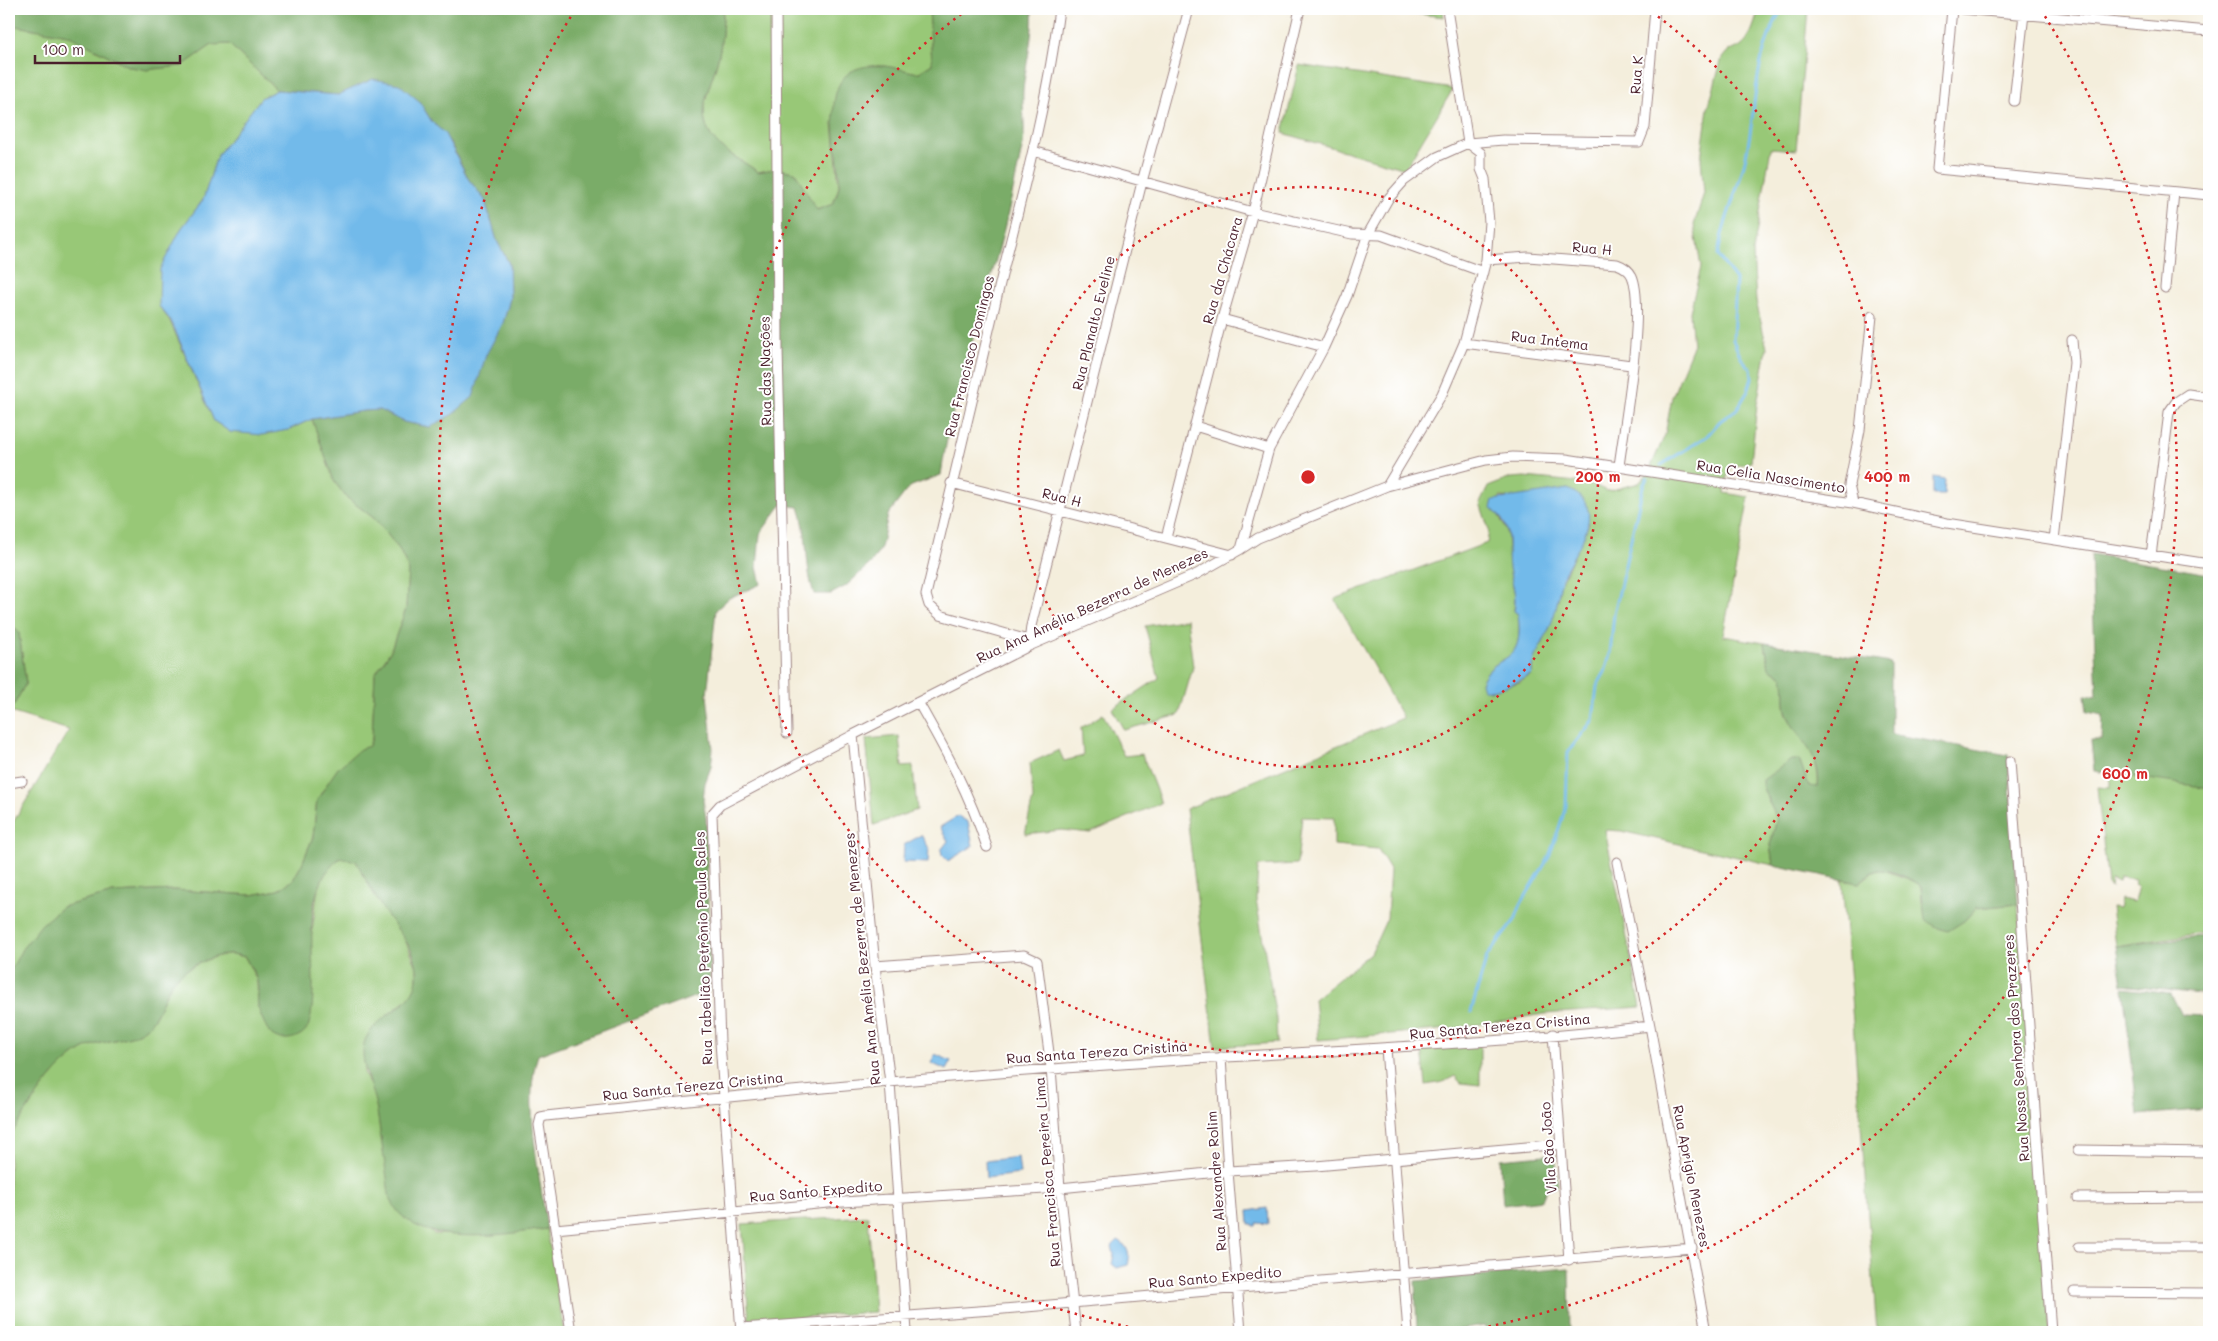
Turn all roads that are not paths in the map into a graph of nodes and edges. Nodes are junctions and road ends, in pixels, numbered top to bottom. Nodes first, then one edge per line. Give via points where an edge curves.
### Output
1 (776, 9) edge
2 (1059, 9) edge
3 (1188, 9) edge
4 (1300, 9) edge
5 (1447, 9) edge
6 (1655, 9) edge
7 (1952, 9) edge
8 (1962, 9) edge
9 (2024, 14) junction
10 (2209, 31) edge
11 (2014, 101) dead end
12 (1468, 143) junction
13 (1033, 151) junction
14 (1142, 182) junction
15 (2174, 192) junction
16 (2209, 195) edge
17 (1253, 212) junction
18 (1368, 234) junction
19 (1486, 260) junction
20 (1483, 272) junction
21 (2165, 288) dead end
22 (1872, 316) dead end
23 (1222, 319) junction
24 (2072, 340) dead end
25 (1464, 343) junction
26 (1324, 347) junction
27 (1631, 364) junction
28 (2209, 397) edge
29 (1195, 426) junction
30 (1268, 449) junction
31 (1619, 466) junction
32 (951, 483) junction
33 (1387, 486) junction
34 (1853, 502) junction
35 (1060, 510) junction
36 (1166, 538) junction
37 (2054, 540) junction
38 (1241, 549) junction
39 (1232, 554) junction
40 (2151, 556) junction
41 (2209, 564) edge
42 (1029, 643) junction
43 (918, 702) junction
44 (787, 733) dead end
45 (853, 735) junction
46 (2010, 761) dead end
47 (22, 781) dead end
48 (9, 783) edge
49 (987, 847) dead end
50 (1617, 862) dead end
51 (875, 966) junction
52 (1650, 1026) junction
53 (1553, 1034) junction
54 (1386, 1048) junction
55 (1222, 1057) junction
56 (1051, 1068) junction
57 (890, 1082) junction
58 (724, 1096) junction
59 (1561, 1144) junction
60 (2078, 1150) dead end
61 (2209, 1152) edge
62 (1394, 1158) junction
63 (1228, 1171) junction
64 (1060, 1188) junction
65 (2209, 1197) edge
66 (898, 1198) junction
67 (2078, 1198) dead end
68 (732, 1213) junction
69 (555, 1229) junction
70 (2078, 1247) dead end
71 (2209, 1247) edge
72 (1692, 1248) junction
73 (1569, 1260) junction
74 (1405, 1274) junction
75 (1238, 1289) junction
76 (2074, 1292) dead end
77 (2209, 1293) edge
78 (1073, 1304) junction
79 (906, 1315) junction
80 (741, 1330) edge
81 (571, 1332) edge
82 (908, 1332) edge
83 (1076, 1332) edge
84 (1241, 1332) edge
85 (1408, 1332) edge
86 (1706, 1332) edge
87 (2051, 1332) edge

1 - 44 street, Rua das Nações via 778,349
2 - 13 street, Rua Francisco Domingos via 1053,56
3 - 14 street, Rua Planalto Eveline
4 - 17 street, Rua da Chácara
5 - 12 street
6 - 12 street, Rua K via 1645,127 1639,142 1531,140
7 - 15 street via 1937,169
8 - 9 street
9 - 10 street
9 - 11 street
12 - 18 street via 1438,157 1404,181 1388,198
12 - 19 street via 1481,153 1489,222
13 - 14 street
13 - 32 street, Rua Francisco Domingos
14 - 17 street
14 - 35 street, Rua Planalto Eveline
15 - 16 street
15 - 21 street
17 - 18 street via 1352,234
17 - 23 street, Rua da Chácara
18 - 20 street via 1381,235
18 - 26 street via 1347,296
19 - 20 street
19 - 27 street, Rua H via 1528,257 1625,267 1632,275 1636,294
20 - 25 street
22 - 34 street via 1860,430 1848,485
23 - 26 street
23 - 29 street, Rua da Chácara
24 - 37 street via 2074,363
25 - 27 street, Rua Intema
25 - 33 street via 1442,394
26 - 30 street
27 - 31 street
28 - 40 street via 2188,394 2169,412
29 - 30 street
29 - 36 street, Rua da Chácara
30 - 38 street
31 - 33 street, Rua Celia Nascimento via 1513,457 1486,460
31 - 34 street, Rua Celia Nascimento
32 - 35 street, Rua H
32 - 42 street, Rua Francisco Domingos via 926,595 929,605 945,616
33 - 38 street, Rua Celia Nascimento via 1258,538
34 - 37 street, Rua Celia Nascimento via 1947,523
35 - 36 street, Rua H
35 - 42 street, Rua Planalto Eveline
36 - 39 street, Rua H
37 - 40 street, Rua Celia Nascimento
38 - 39 street, Rua Ana Amélia Bezerra de Menezes
39 - 42 street, Rua Ana Amélia Bezerra de Menezes via 1197,574
40 - 41 street, Rua Celia Nascimento
42 - 43 street, Rua Ana Amélia Bezerra de Menezes
43 - 45 street, Rua Ana Amélia Bezerra de Menezes
43 - 49 street via 959,776
45 - 51 street, Rua Ana Amélia Bezerra de Menezes
45 - 58 street, Rua Tabelião Petrônio Paula Sales via 720,806 712,814
46 - 87 street, Rua Nossa Senhora dos Prazeres
47 - 48 street
50 - 52 street, Rua Aprigio Menezes
51 - 56 street, Rua Francisca Pereira Lima via 1029,955 1039,966
51 - 57 street, Rua Ana Amélia Bezerra de Menezes
52 - 53 street, Rua Santa Tereza Cristina
52 - 72 street, Rua Aprigio Menezes
53 - 54 street, Rua Santa Tereza Cristina
53 - 59 street, Vila São João
54 - 55 street, Rua Santa Tereza Cristina
54 - 62 street
55 - 56 street, Rua Santa Tereza Cristina
55 - 63 street, Rua Alexandre Rolim
56 - 57 street, Rua Santa Tereza Cristina
56 - 64 street, Rua Francisca Pereira Lima
57 - 58 street, Rua Santa Tereza Cristina
57 - 66 street, Rua Ana Amélia Bezerra de Menezes
58 - 68 street, Rua Tabelião Petrônio Paula Sales
58 - 69 street, Rua Santa Tereza Cristina via 540,1117
59 - 62 street, Rua Santo Expedito
59 - 73 street, Vila São João
60 - 61 street
62 - 63 street, Rua Santo Expedito
62 - 74 street
63 - 64 street, Rua Santo Expedito
63 - 75 street, Rua Alexandre Rolim
64 - 66 street, Rua Santo Expedito
64 - 78 street, Rua Francisca Pereira Lima
65 - 67 street
66 - 68 street, Rua Santo Expedito
66 - 79 street, Rua Ana Amélia Bezerra de Menezes
68 - 69 street, Rua Santo Expedito
68 - 80 street, Rua Tabelião Petrônio Paula Sales
69 - 81 street
70 - 71 street
72 - 73 street, Rua Santo Expedito
72 - 86 street, Rua Aprigio Menezes
73 - 74 street, Rua Santo Expedito
74 - 75 street, Rua Santo Expedito
74 - 85 street
75 - 78 street, Rua Santo Expedito
75 - 84 street, Rua Alexandre Rolim
76 - 77 street
78 - 79 street, Rua Santo Expedito
78 - 83 street, Rua Francisca Pereira Lima
79 - 80 street, Rua Santo Expedito
79 - 82 street, Rua Ana Amélia Bezerra de Menezes

